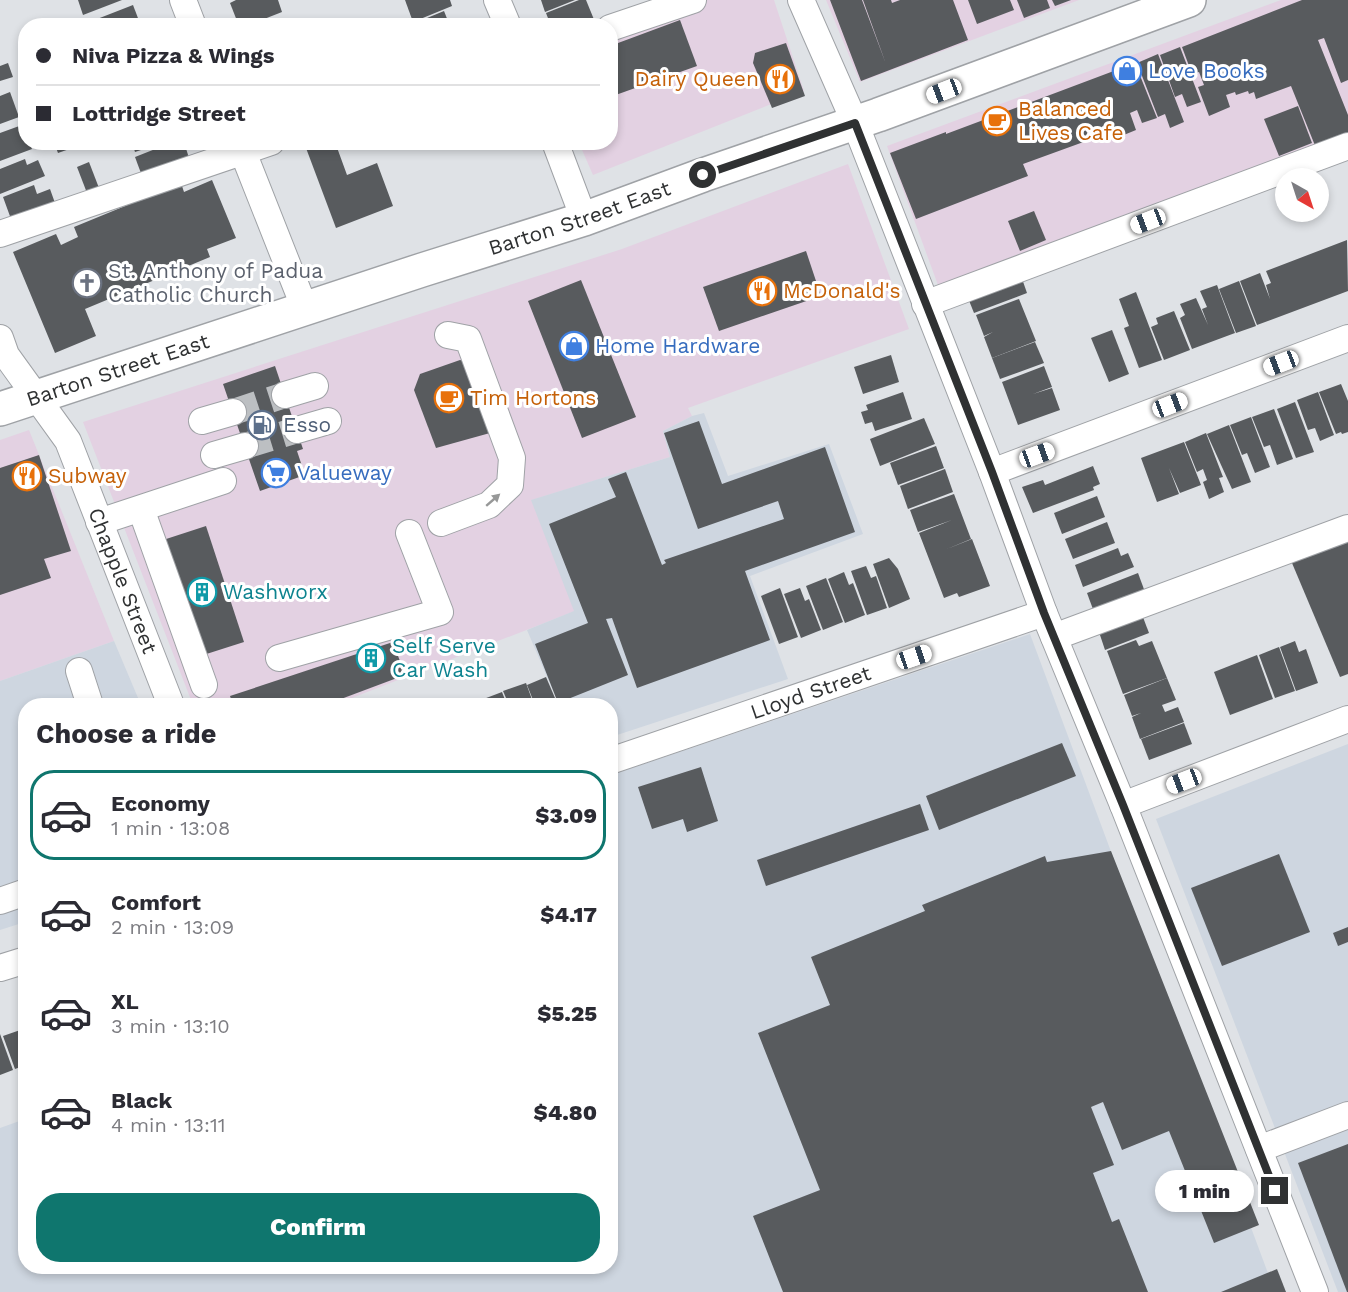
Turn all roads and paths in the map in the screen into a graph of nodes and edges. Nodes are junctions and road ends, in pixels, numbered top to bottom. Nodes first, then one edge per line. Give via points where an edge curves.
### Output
1 (183, 0) edge
2 (497, 0) edge
3 (693, 0) edge
4 (801, 0) edge
5 (1189, 0) edge
6 (190, 18) edge
7 (505, 18) edge
8 (618, 25) edge
9 (855, 123) junction
10 (1348, 146) edge
11 (233, 150) edge
12 (242, 150) edge
13 (558, 150) edge
14 (584, 219) junction
15 (0, 234) edge
16 (925, 304) junction
17 (305, 309) junction
18 (448, 335) dead end
19 (0, 338) edge
20 (1348, 338) edge
21 (315, 386) dead end
22 (285, 395) tunnel mouth
23 (37, 396) junction
24 (0, 409) edge
25 (233, 412) tunnel mouth
26 (202, 421) dead end
27 (328, 421) dead end
28 (297, 430) tunnel mouth
29 (245, 446) tunnel mouth
30 (214, 455) dead end
31 (992, 472) junction
32 (223, 481) dead end
33 (141, 509) junction
34 (99, 522) junction
35 (441, 523) dead end
36 (1348, 528) edge
37 (409, 534) dead end
38 (1044, 613) junction
39 (1054, 637) junction
40 (279, 658) dead end
41 (79, 671) dead end
42 (204, 685) dead end
43 (88, 698) edge
44 (168, 698) edge
45 (1348, 719) edge
46 (618, 758) edge
47 (1123, 805) junction
48 (18, 895) edge
49 (0, 901) edge
50 (18, 962) edge
51 (0, 968) edge
52 (1348, 1115) edge
53 (1259, 1149) junction
54 (1315, 1292) edge

1 - 6 street
2 - 7 street
3 - 8 street
4 - 9 street
5 - 9 main road, Barton Street East
9 - 14 main road, Barton Street East
9 - 16 street
10 - 16 street
11 - 15 street
12 - 17 street
13 - 14 street
14 - 17 main road, Barton Street East
16 - 31 street
17 - 23 main road, Barton Street East
35 -> 18 street via 489,505 510,485 512,458 468,339
19 - 23 street, Chapple Street via 6,355
20 - 31 street
21 - 22 street
23 - 24 main road, Barton Street East
23 - 34 street, Chapple Street via 68,441
25 - 26 street
27 - 28 street
29 - 30 street
31 - 38 street
32 - 33 street
33 - 34 street
33 - 42 street
34 - 44 street, Chapple Street
36 - 39 street
37 - 40 street via 440,612
38 - 39 street
38 - 46 street, Lloyd Street
39 - 47 street
41 - 43 street
45 - 47 street
47 - 53 street
48 - 49 street
50 - 51 street
52 - 53 street
53 - 54 street

